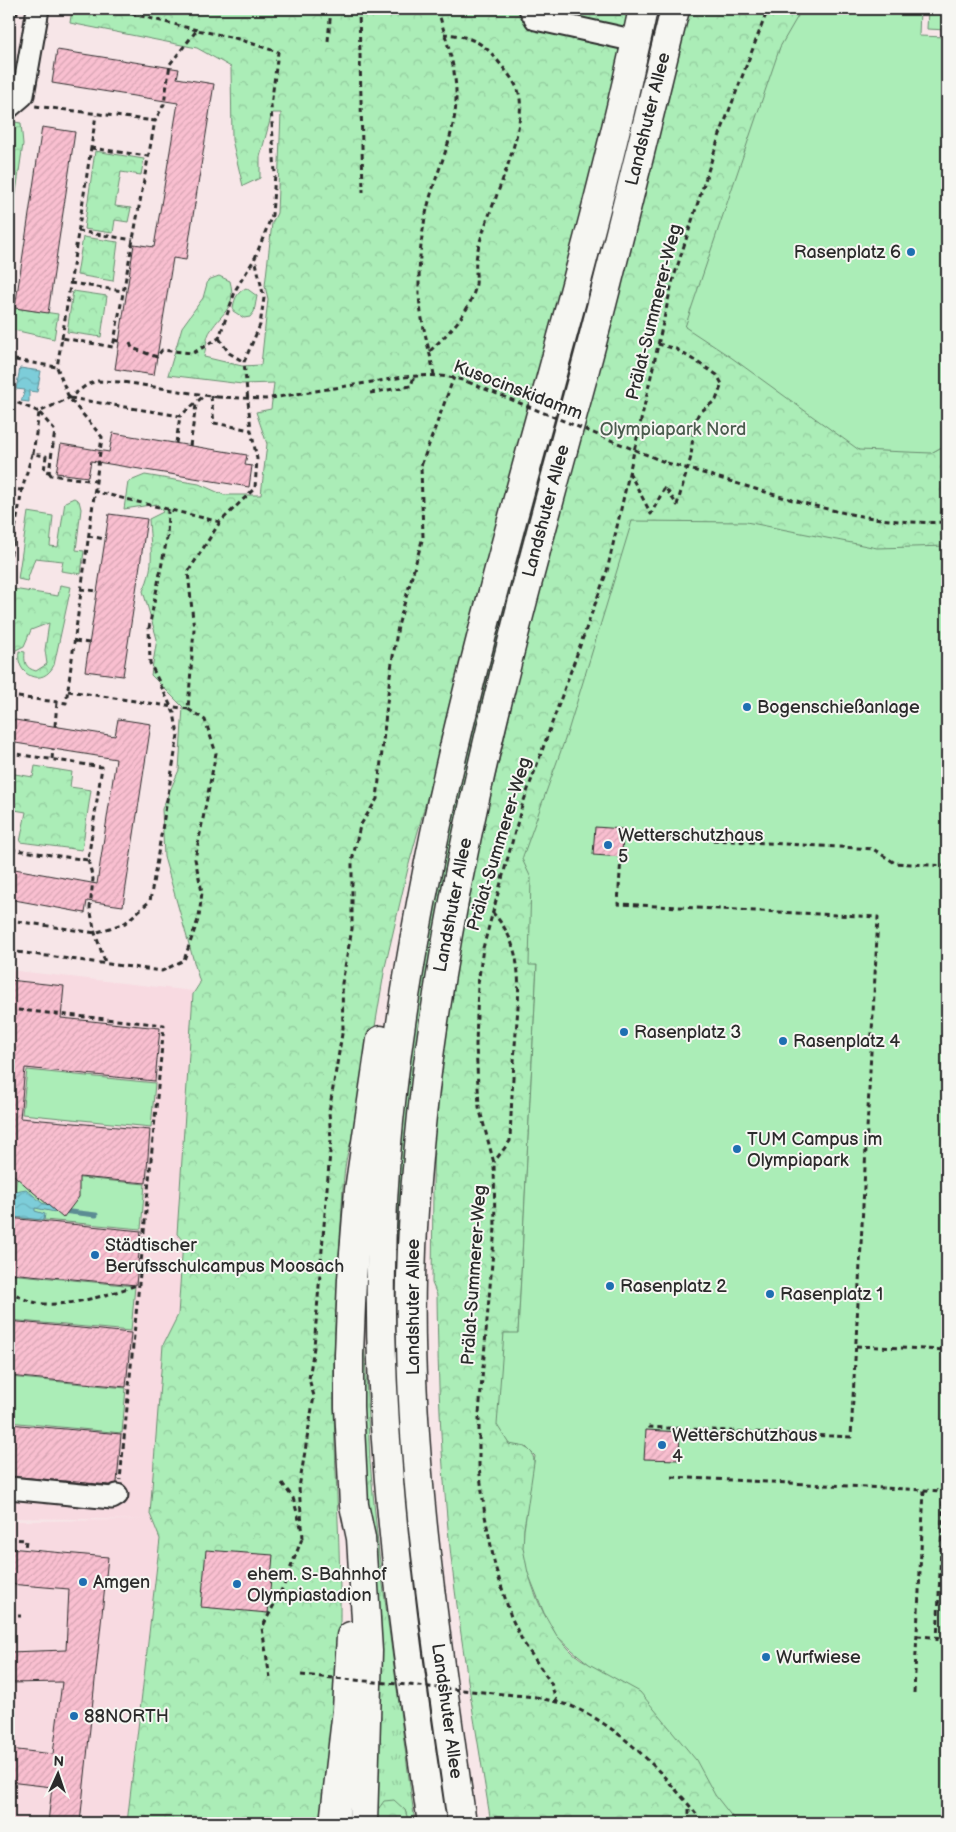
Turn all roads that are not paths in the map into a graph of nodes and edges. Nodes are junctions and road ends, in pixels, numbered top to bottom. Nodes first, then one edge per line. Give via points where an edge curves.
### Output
1 (38, 9) edge
2 (530, 9) edge
3 (643, 9) edge
4 (675, 9) edge
5 (636, 41) junction
6 (18, 70) edge
7 (9, 107) edge
8 (409, 980) junction
9 (9, 1488) edge
10 (117, 1495) road end
11 (354, 1505) junction
12 (450, 1734) junction
13 (334, 1823) edge
14 (363, 1823) edge
15 (432, 1823) edge
16 (462, 1823) edge
17 (477, 1823) edge

1 - 6 street
2 - 5 street via 536,19
3 - 5 highway, Landshuter Allee
4 - 12 highway, Landshuter Allee via 611,273 486,748 453,898 431,1034 420,1132 411,1339 421,1508
5 - 8 highway, Landshuter Allee via 570,308 456,740
6 - 7 street via 23,95
8 - 11 highway via 383,1028 359,1190 348,1407
8 - 15 highway, Landshuter Allee via 389,1121 383,1199 380,1274 383,1414 399,1595
9 - 10 street via 112,1498
11 - 13 highway via 347,1710
11 - 14 highway via 361,1538 368,1651
12 - 16 highway, Landshuter Allee
12 - 17 highway

